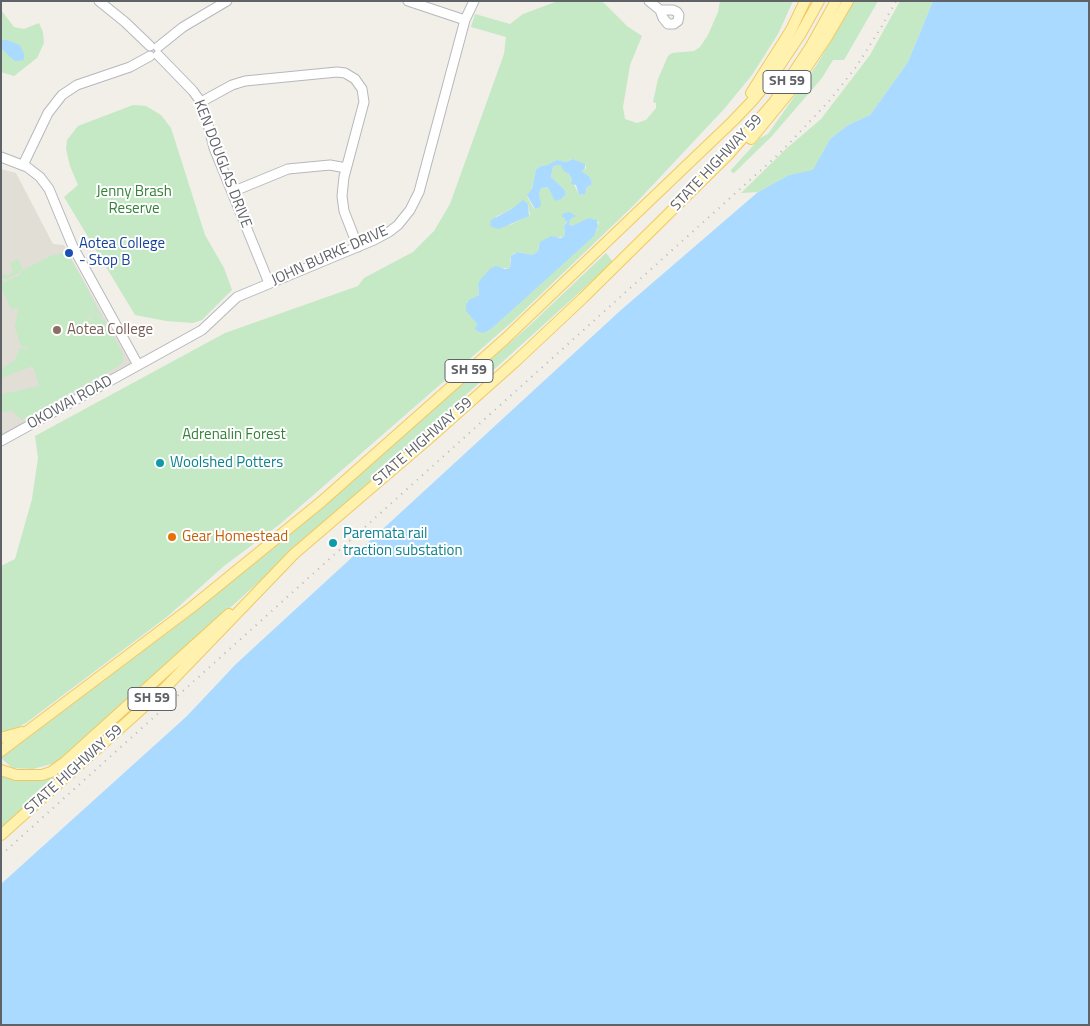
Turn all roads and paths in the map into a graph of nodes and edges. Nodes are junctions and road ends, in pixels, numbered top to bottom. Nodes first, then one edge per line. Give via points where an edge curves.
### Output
1 (99, 1) edge
2 (227, 1) edge
3 (408, 1) edge
4 (474, 1) edge
5 (649, 1) edge
6 (805, 1) edge
7 (819, 1) edge
8 (836, 1) edge
9 (848, 1) edge
10 (660, 10) dead end
11 (465, 20) junction
12 (154, 51) junction
13 (201, 102) junction
14 (733, 121) junction
15 (728, 155) junction
16 (1, 158) edge
17 (23, 165) junction
18 (346, 168) junction
19 (232, 192) junction
20 (358, 247) junction
21 (269, 283) junction
22 (138, 365) junction
23 (1, 442) edge
24 (294, 554) junction
25 (30, 729) junction
26 (1, 738) edge
27 (1, 752) edge
28 (1, 770) edge
29 (1, 835) edge

1 - 12 street, KEN DOUGLAS DRIVE
2 - 12 street via 184,27
3 - 11 street
4 - 11 street, JOHN BURKE DRIVE
5 - 10 street
6 - 14 main road via 791,30
7 - 14 main road, STATE HIGHWAY 59 / SH 59 via 776,71
8 - 15 main road, STATE HIGHWAY 59 / SH 59 via 774,102
9 - 15 main road via 782,103 745,146
11 - 20 street, JOHN BURKE DRIVE via 416,200 393,229
12 - 13 street, KEN DOUGLAS DRIVE
12 - 17 street via 130,67 77,85 62,95 48,113
13 - 18 street via 245,80 345,73 358,82 364,99
13 - 19 street, KEN DOUGLAS DRIVE via 214,148
14 - 25 main road, STATE HIGHWAY 59 / SH 59 via 506,339 321,502 192,607
15 - 24 main road, STATE HIGHWAY 59 / SH 59 via 529,348
16 - 17 street
17 - 22 street via 40,177 49,189 73,247
18 - 19 street via 330,166 288,170
18 - 20 street via 342,203
19 - 21 street, KEN DOUGLAS DRIVE
20 - 21 street, JOHN BURKE DRIVE
21 - 22 street, JOHN BURKE DRIVE via 237,296 202,330
22 - 23 street, OKOWAI ROAD
24 - 28 main road via 65,762 42,775 16,775
24 - 29 main road, STATE HIGHWAY 59 / SH 59 via 165,688
25 - 26 main road
25 - 27 main road, STATE HIGHWAY 59 / SH 59

